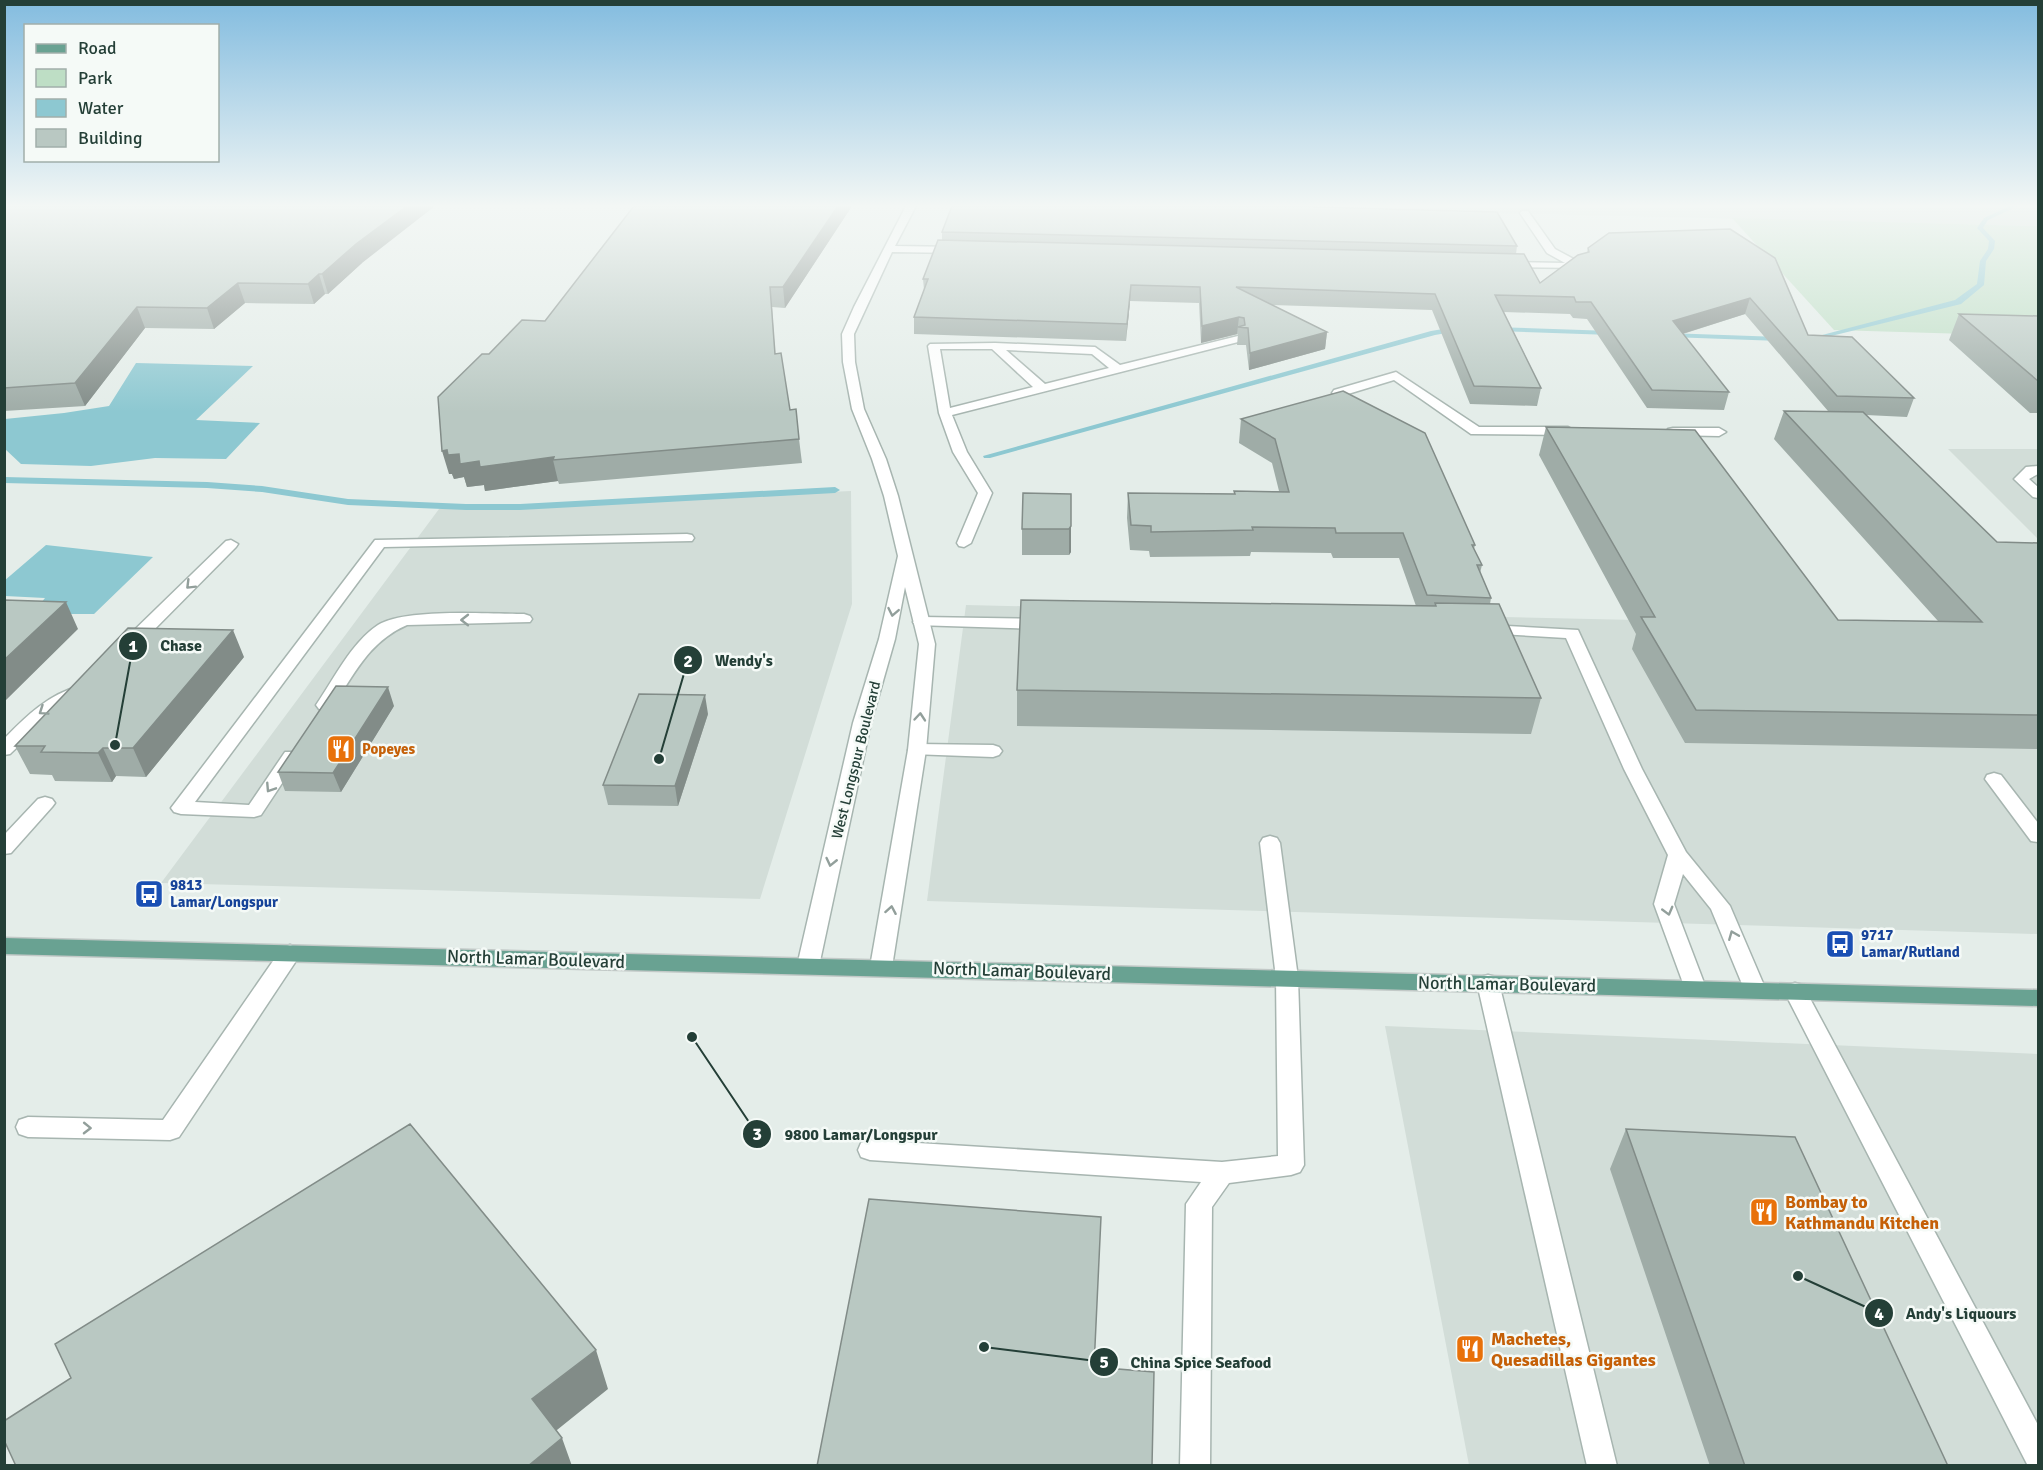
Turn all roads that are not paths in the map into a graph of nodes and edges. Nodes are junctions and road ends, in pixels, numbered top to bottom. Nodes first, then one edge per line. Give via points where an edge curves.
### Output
1 (877, 275) edge
2 (1239, 339) edge
3 (995, 346) junction
4 (1117, 369) junction
5 (1042, 389) junction
6 (1338, 393) edge
7 (945, 413) junction
8 (1584, 431) edge
9 (1664, 432) edge
10 (1719, 432) dead end
11 (2038, 471) edge
12 (2038, 494) edge
13 (687, 538) dead end
14 (964, 543) dead end
15 (231, 544) dead end
16 (904, 554) junction
17 (524, 620) dead end
18 (921, 622) junction
19 (1064, 624) edge
20 (1469, 630) edge
21 (118, 657) edge
22 (93, 681) edge
23 (314, 722) edge
24 (301, 741) edge
25 (4, 750) edge
26 (917, 750) junction
27 (993, 751) dead end
28 (1994, 779) dead end
29 (45, 803) dead end
30 (2038, 836) edge
31 (1270, 843) dead end
32 (4, 848) edge
33 (1678, 855) junction
34 (4, 946) edge
35 (290, 952) junction
36 (808, 966) junction
37 (881, 967) junction
38 (1287, 978) junction
39 (1488, 983) junction
40 (1695, 988) junction
41 (1755, 990) junction
42 (1795, 991) junction
43 (2038, 998) edge
44 (28, 1127) dead end
45 (870, 1150) dead end
46 (1222, 1173) junction
47 (2038, 1454) edge
48 (1195, 1466) edge
49 (1602, 1466) edge

1 - 16 street, West Longspur Boulevard via 848,334 849,362 858,409 888,487
2 - 4 street
3 - 4 street via 1095,351
3 - 5 street
3 - 7 street via 934,346
4 - 5 street
5 - 7 street
6 - 8 street via 1396,376 1476,431
7 - 14 street via 960,452 985,493
9 - 10 street
11 - 12 street via 2031,470 2021,479
24 -> 13 street via 254,811 181,808 380,543
15 -> 21 street
16 - 18 street, West Longspur Boulevard
16 -> 36 street, West Longspur Boulevard
17 -> 23 street via 405,620 384,629 360,652
18 - 19 street
26 -> 18 street, West Longspur Boulevard via 927,644
20 - 33 street via 1572,633
22 -> 25 street via 36,715
26 - 27 street
37 -> 26 street, West Longspur Boulevard
28 - 30 street
29 - 32 street
31 - 38 street
33 -> 40 street via 1664,904
41 -> 33 street via 1720,906
34 - 35 main road, North Lamar Boulevard
35 - 36 main road, North Lamar Boulevard
44 -> 35 street via 170,1130
36 - 37 main road, North Lamar Boulevard
37 - 38 main road, North Lamar Boulevard
38 - 39 main road, North Lamar Boulevard
38 - 46 street via 1291,1165
39 - 40 main road, North Lamar Boulevard
39 - 49 street
40 - 41 main road, North Lamar Boulevard
41 - 42 main road, North Lamar Boulevard
42 - 43 main road, North Lamar Boulevard
42 - 47 street
45 - 46 street
46 - 48 street via 1199,1204

